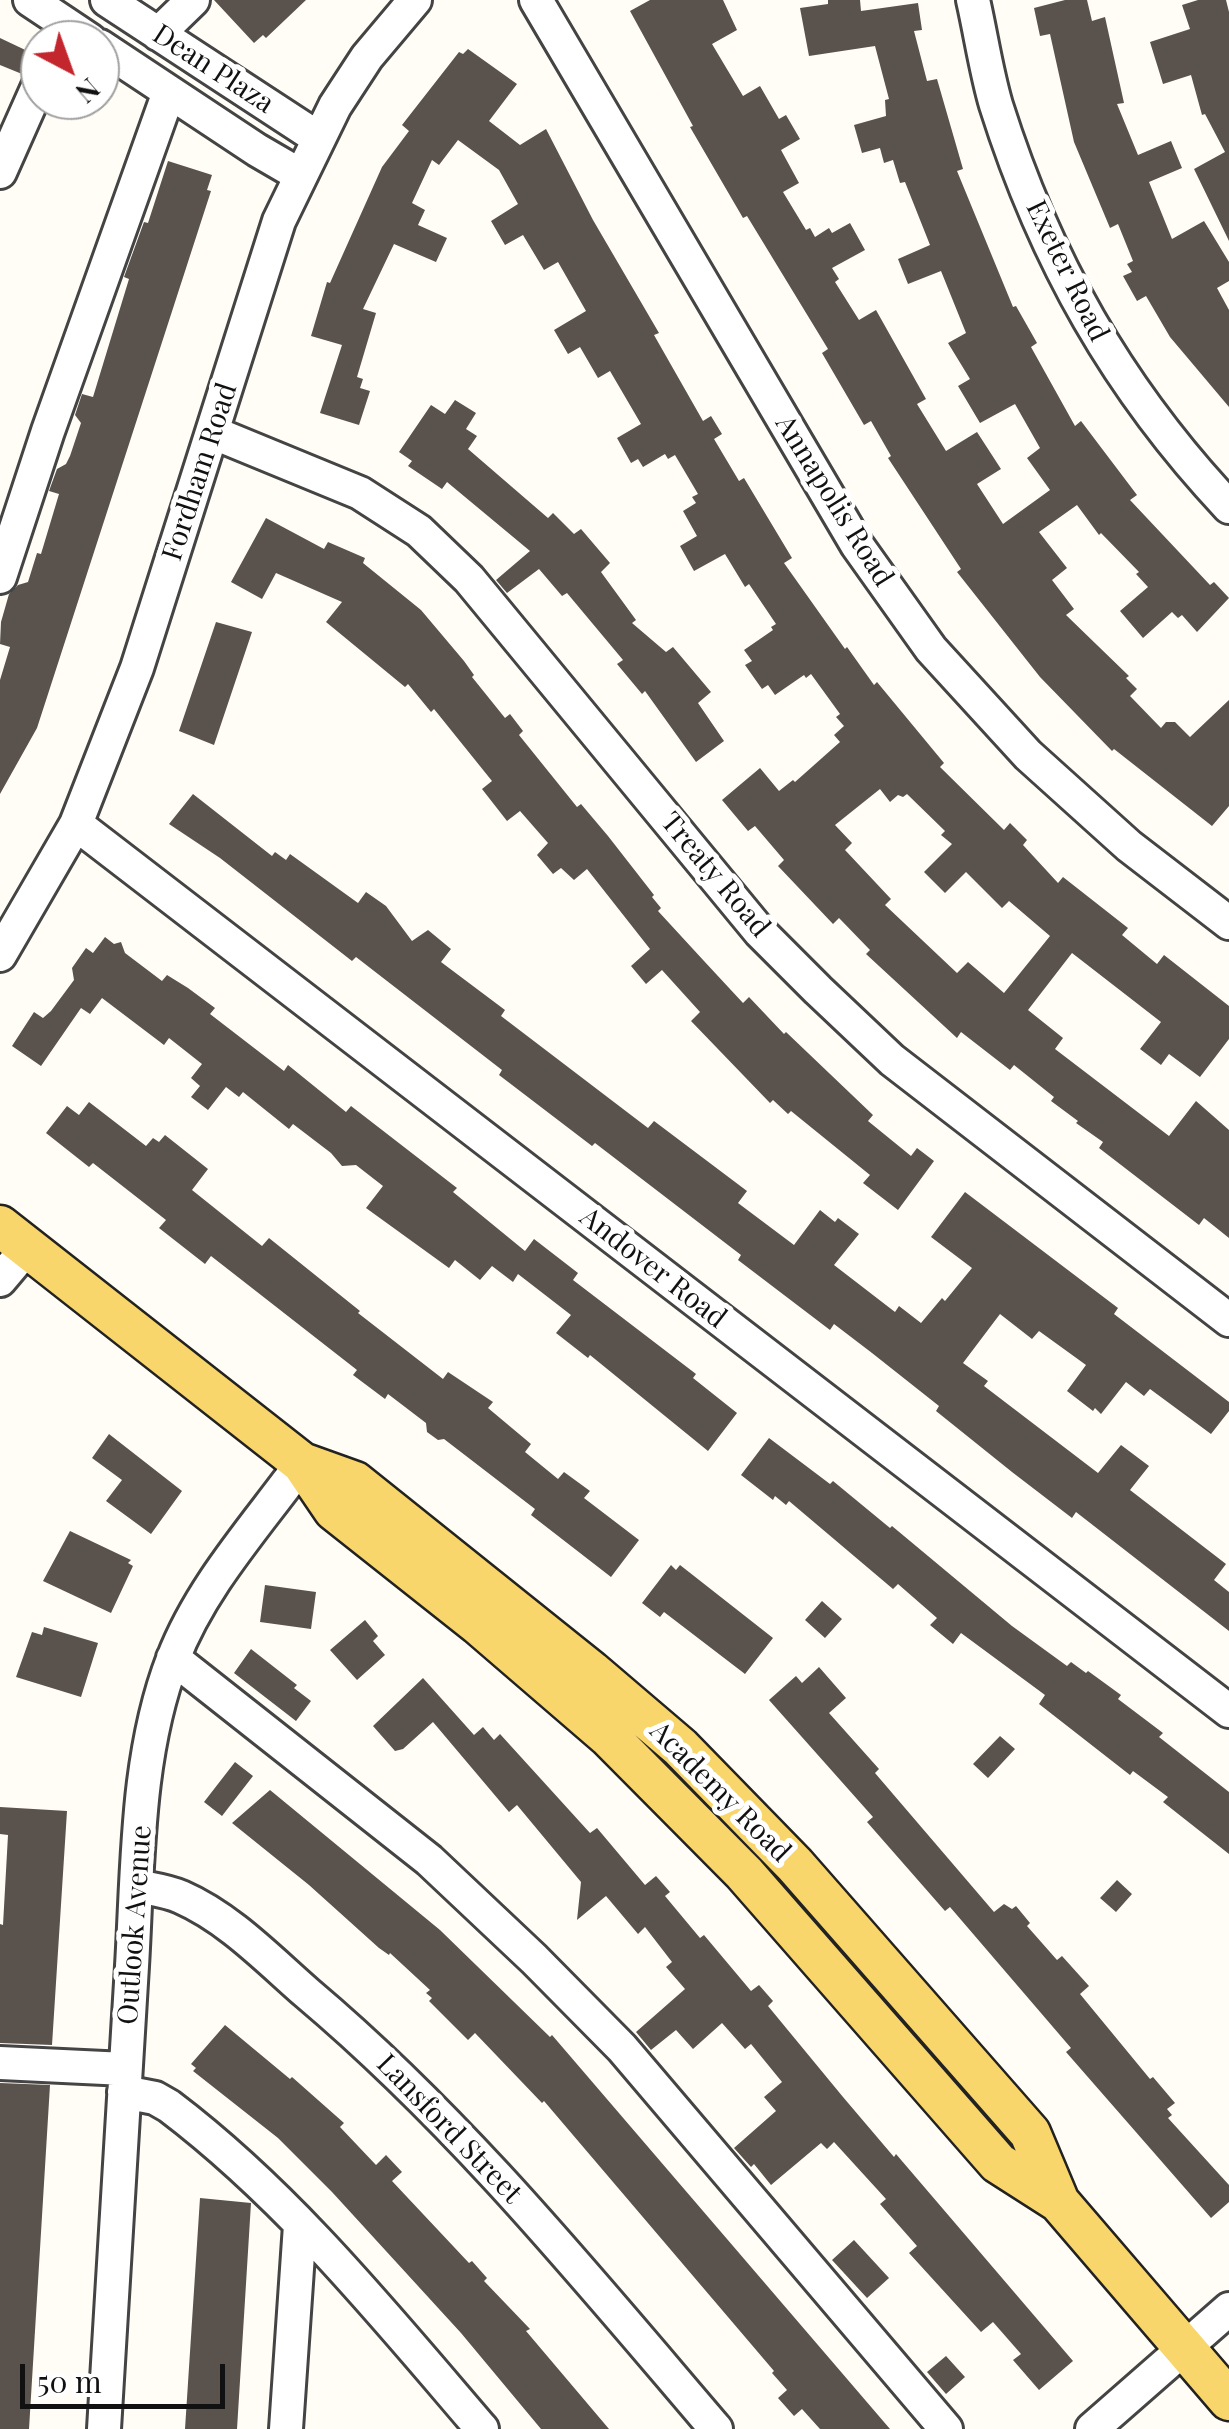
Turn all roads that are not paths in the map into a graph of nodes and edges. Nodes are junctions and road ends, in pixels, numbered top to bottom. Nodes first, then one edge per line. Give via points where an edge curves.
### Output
1 (30, 0) edge
2 (107, 0) edge
3 (193, 0) edge
4 (416, 0) edge
5 (536, 0) edge
6 (973, 0) edge
7 (54, 20) edge
8 (158, 34) junction
9 (120, 59) edge
10 (169, 92) junction
11 (23, 120) edge
12 (318, 138) junction
13 (0, 172) edge
14 (300, 175) junction
15 (214, 433) junction
16 (1229, 507) edge
17 (0, 576) edge
18 (76, 824) junction
19 (1229, 923) edge
20 (0, 955) edge
21 (14, 1237) edge
22 (0, 1280) edge
23 (1229, 1320) edge
24 (302, 1463) junction
25 (173, 1658) junction
26 (1229, 1711) edge
27 (137, 1886) junction
28 (0, 2063) edge
29 (125, 2080) junction
30 (300, 2225) junction
31 (1229, 2309) edge
32 (1185, 2350) junction
33 (1229, 2400) edge
34 (104, 2429) edge
35 (286, 2429) edge
36 (482, 2429) edge
37 (716, 2429) edge
38 (946, 2429) edge
39 (1092, 2429) edge

1 - 7 street
2 - 8 street, Dean Plaza
3 - 8 street
4 - 12 street, Fordham Road via 367,58
5 - 19 street, Annapolis Road via 857,545 931,648 1028,755 1129,846
6 - 16 street, Exeter Road via 995,101 1055,256 1096,337 1139,401
8 - 12 street, Dean Plaza
9 - 10 street, Dean Plaza
10 - 14 street, Dean Plaza
10 - 17 street
11 - 13 street
12 - 14 street, Fordham Road
14 - 15 street, Fordham Road via 279,221
15 - 18 street, Fordham Road via 137,668
15 - 23 street, Treaty Road via 360,493 419,532 469,579 760,932 818,990 892,1060
18 - 20 street, Fordham Road
18 - 26 street, Andover Road
21 - 22 street
21 - 24 main road, Academy Road
24 - 25 street, Outlook Avenue via 215,1582
24 - 32 main road, Academy Road via 334,1510 608,1736 744,1873 998,2163 1059,2202
25 - 27 street, Outlook Avenue via 146,1774
25 - 38 street via 429,1860 534,1959 622,2048
27 - 29 street, Outlook Avenue
27 - 37 street, Lansford Street via 178,1895 220,1918 360,2037 441,2114
28 - 29 street
29 - 30 street via 192,2123
29 - 34 street, Outlook Avenue
30 - 35 street
30 - 36 street
31 - 32 street
32 - 33 main road, Academy Road
32 - 39 street

